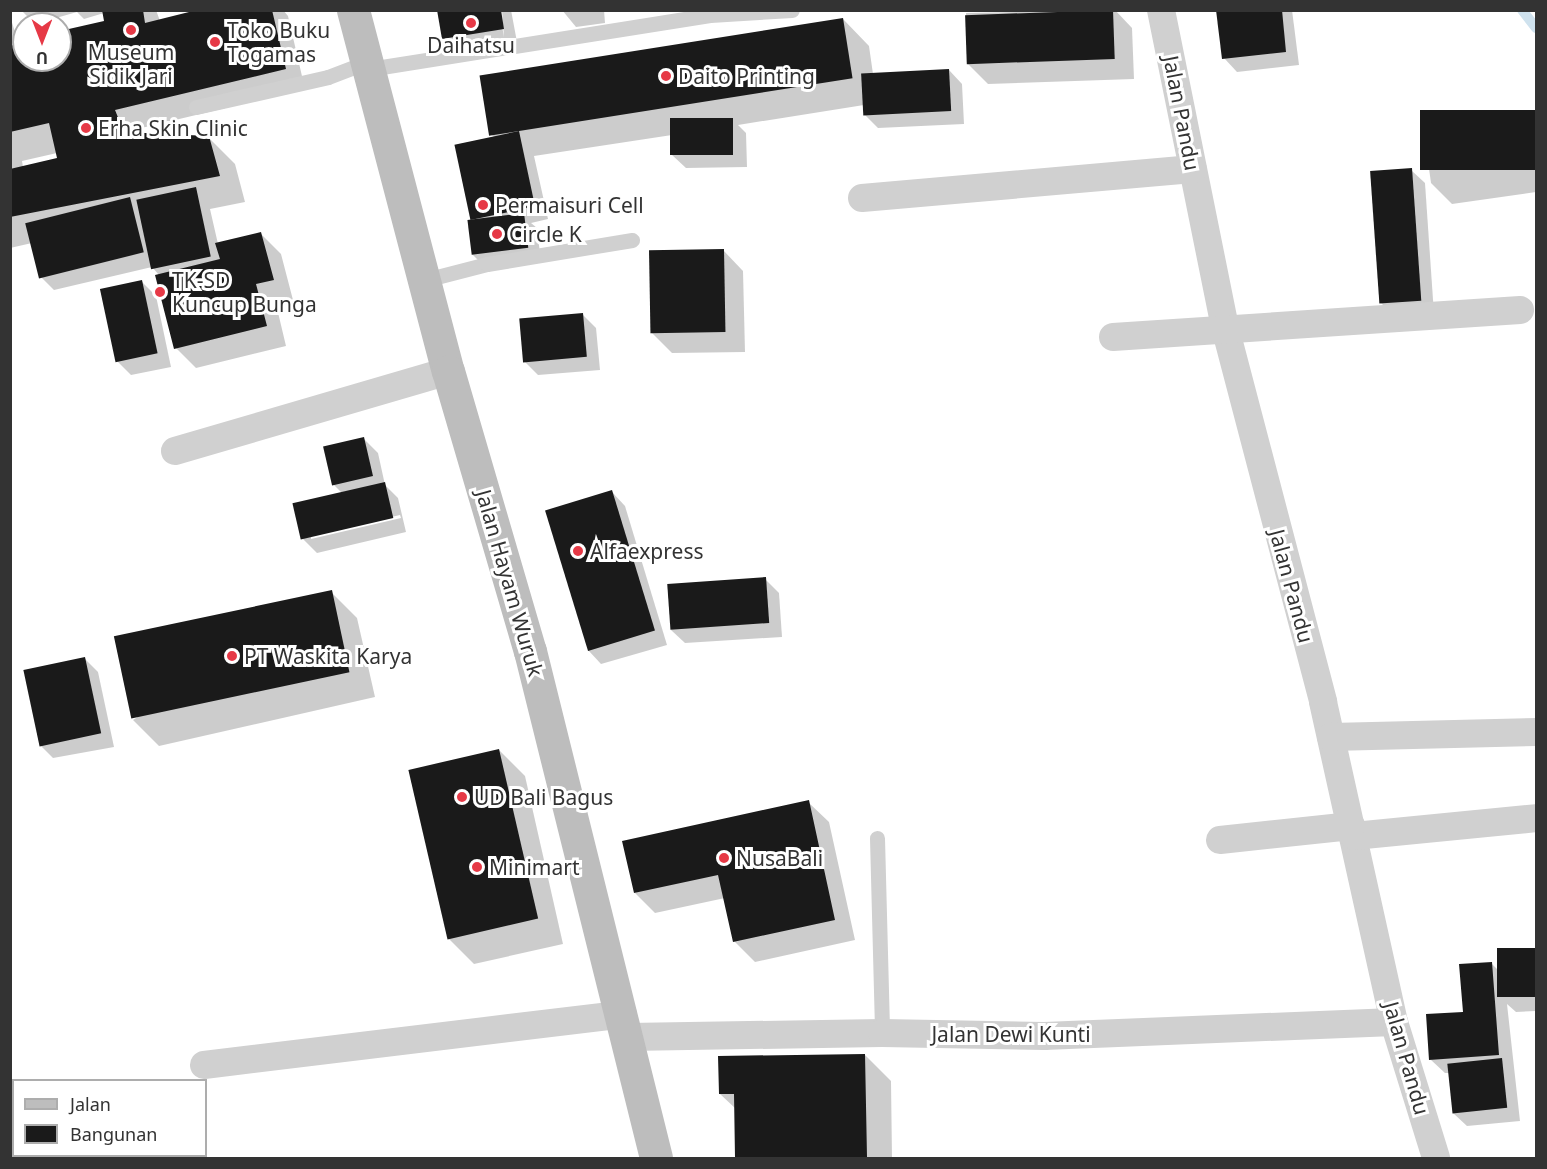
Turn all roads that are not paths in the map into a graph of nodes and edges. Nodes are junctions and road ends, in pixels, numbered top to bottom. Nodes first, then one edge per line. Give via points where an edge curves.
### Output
1 (353, 10) edge
2 (792, 10) edge
3 (1161, 10) edge
4 (368, 65) junction
5 (196, 107) dead end
6 (1193, 169) junction
7 (862, 198) dead end
8 (632, 240) dead end
9 (425, 280) junction
10 (1520, 310) dead end
11 (1226, 331) junction
12 (1113, 337) dead end
13 (448, 371) junction
14 (175, 451) dead end
15 (1536, 732) edge
16 (1331, 737) junction
17 (1536, 818) edge
18 (1353, 831) junction
19 (877, 838) dead end
20 (1220, 840) dead end
21 (1394, 1022) junction
22 (626, 1026) junction
23 (882, 1033) junction
24 (204, 1065) dead end
25 (656, 1158) edge
26 (1436, 1158) edge

1 - 4 main road, Jalan Hayam Wuruk
2 - 4 lane via 710,15
3 - 6 street, Jalan Pandu
4 - 5 lane
4 - 9 main road, Jalan Hayam Wuruk
6 - 7 street
6 - 11 street, Jalan Pandu
8 - 9 lane via 487,264
9 - 13 main road, Jalan Hayam Wuruk
10 - 11 street
11 - 12 street
11 - 16 street, Jalan Pandu
13 - 14 street
13 - 22 main road, Jalan Hayam Wuruk via 530,651
15 - 16 street
16 - 18 street, Jalan Pandu
17 - 18 street
18 - 20 street
18 - 21 street, Jalan Pandu
19 - 23 lane
21 - 23 street, Jalan Dewi Kunti via 1044,1036
21 - 26 street, Jalan Pandu
22 - 23 street, Jalan Dewi Kunti
22 - 24 street, Jalan Dewi Kunti
22 - 25 main road, Jalan Hayam Wuruk

